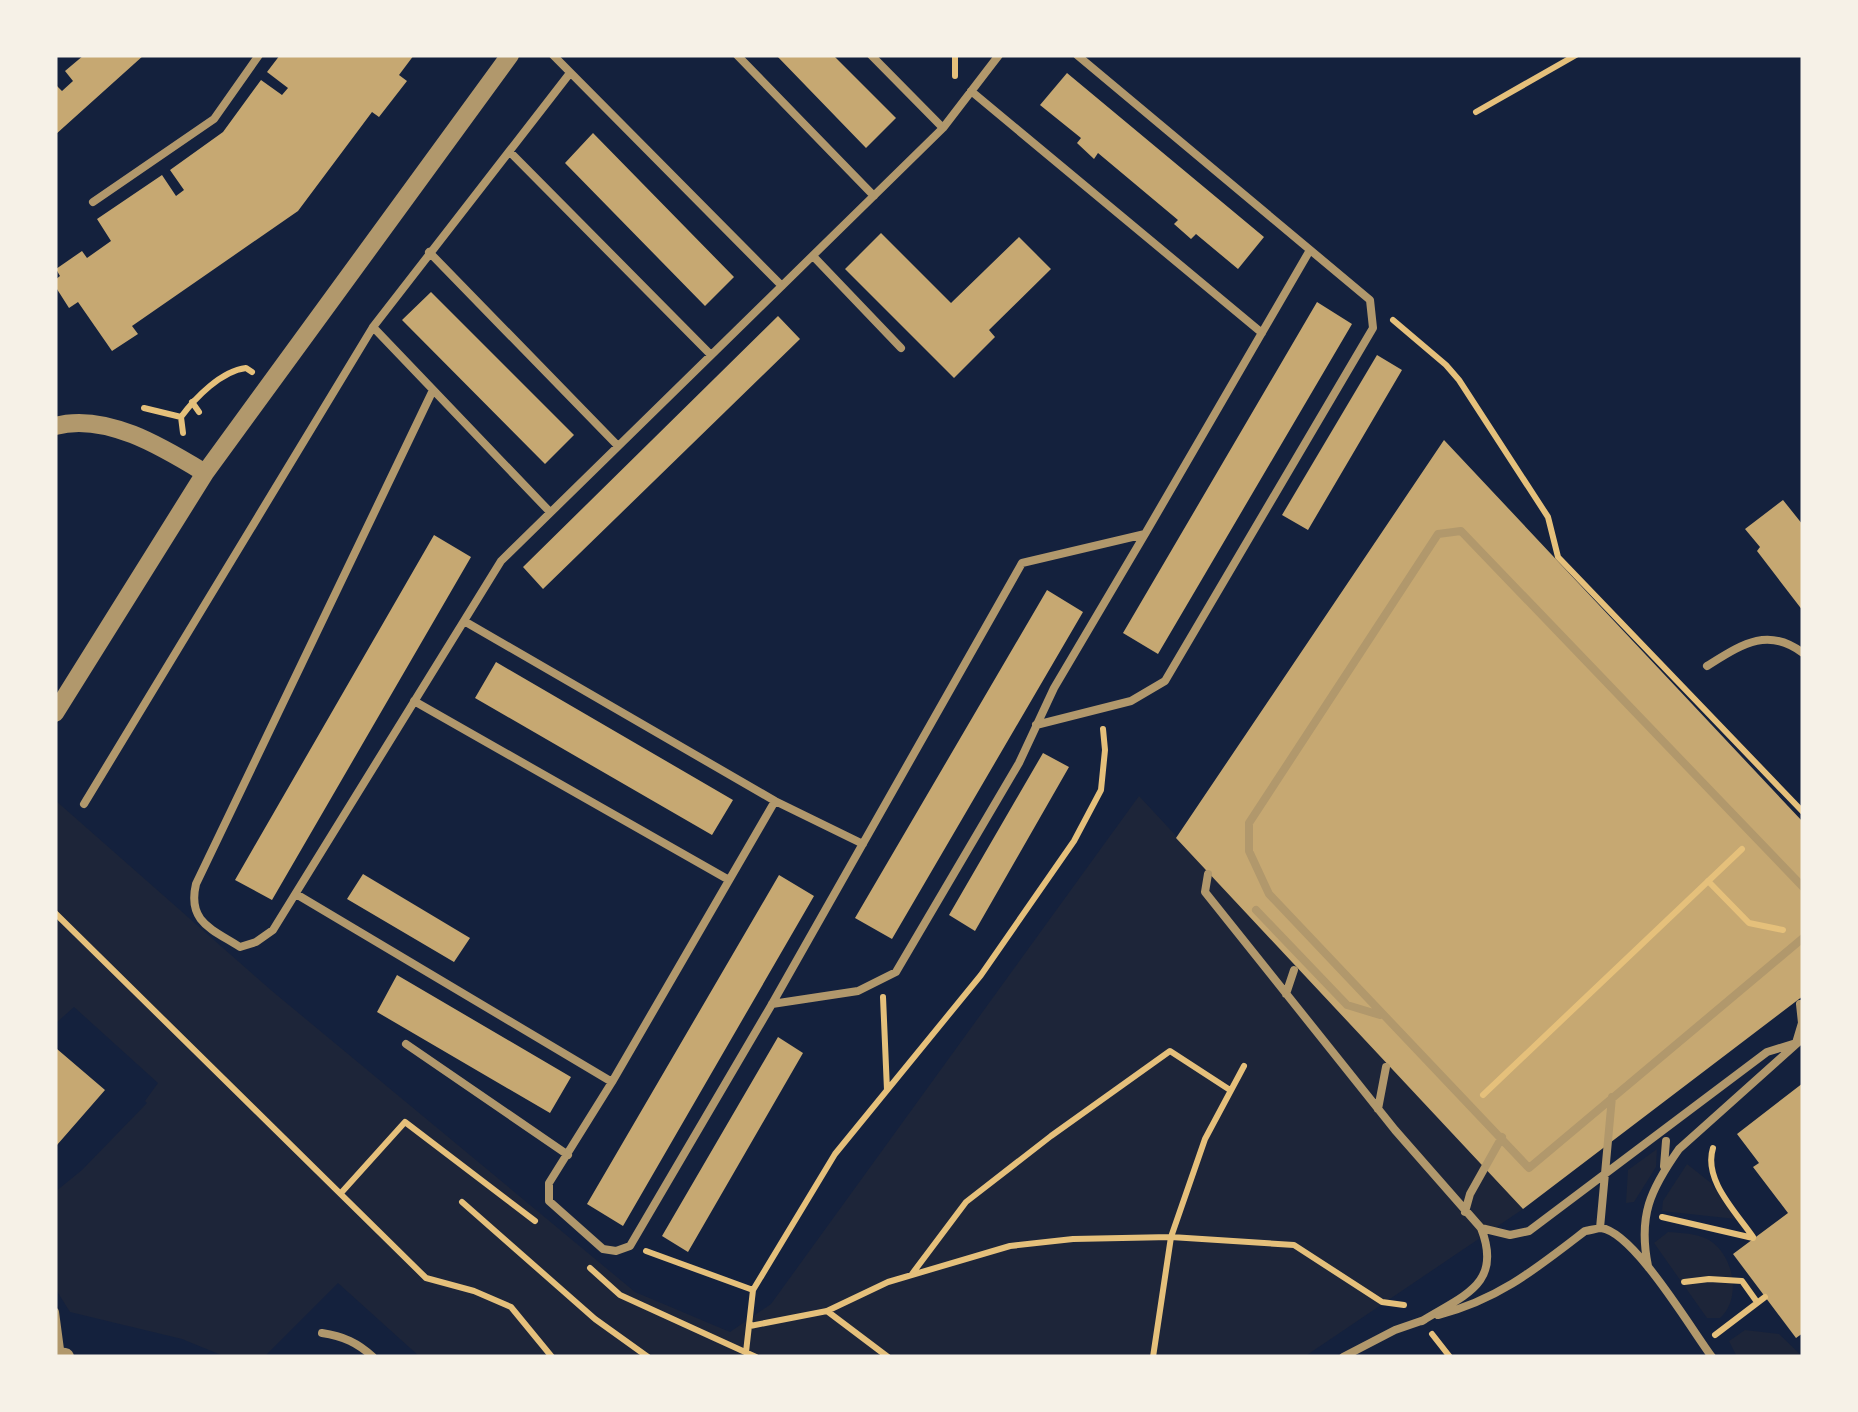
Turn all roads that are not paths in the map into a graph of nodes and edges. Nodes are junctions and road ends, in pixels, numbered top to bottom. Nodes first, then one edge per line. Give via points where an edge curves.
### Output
1 (258, 55) edge
2 (510, 55) edge
3 (553, 55) edge
4 (737, 55) edge
5 (999, 55) edge
6 (1077, 55) edge
7 (874, 56) edge
8 (570, 74) junction
9 (971, 91) junction
10 (943, 128) junction
11 (510, 152) junction
12 (874, 196) junction
13 (93, 202) dead end
14 (1310, 250) junction
15 (428, 252) junction
16 (813, 256) junction
17 (782, 286) junction
18 (373, 328) junction
19 (1262, 333) junction
20 (901, 348) dead end
21 (711, 355) junction
22 (433, 390) junction
23 (55, 426) edge
24 (618, 446) junction
25 (206, 474) junction
26 (550, 512) junction
27 (1145, 534) junction
28 (464, 621) junction
29 (1803, 653) edge
30 (1708, 666) dead end
31 (414, 701) junction
32 (55, 713) edge
33 (1036, 724) junction
34 (774, 801) junction
35 (84, 804) dead end
36 (863, 844) junction
37 (1208, 874) dead end
38 (729, 880) junction
39 (1803, 886) edge
40 (296, 894) junction
41 (1256, 910) dead end
42 (1803, 938) edge
43 (1294, 970) dead end
44 (1286, 994) junction
45 (772, 1004) junction
46 (1800, 1004) dead end
47 (1383, 1016) junction
48 (1800, 1041) edge
49 (406, 1044) dead end
50 (1386, 1067) dead end
51 (612, 1082) junction
52 (1612, 1097) junction
53 (1378, 1110) junction
54 (1502, 1136) junction
55 (1666, 1141) dead end
56 (568, 1155) junction
57 (1664, 1171) junction
58 (1466, 1212) junction
59 (1480, 1228) junction
60 (1600, 1228) junction
61 (1648, 1266) junction
62 (55, 1312) edge
63 (1422, 1320) junction
64 (322, 1333) dead end
65 (60, 1357) edge
66 (373, 1357) edge
67 (1344, 1357) edge
68 (1712, 1357) edge

1 - 13 lane via 214,119
2 - 25 street
3 - 8 lane
4 - 12 lane
5 - 9 lane
6 - 14 lane
7 - 10 lane
8 - 11 lane
8 - 17 lane
9 - 10 lane
9 - 19 lane
10 - 12 lane
11 - 15 lane
11 - 21 lane
12 - 16 lane
14 - 19 lane
14 - 33 lane via 1370,300 1373,328 1164,681 1131,701
15 - 18 lane
15 - 24 lane
16 - 17 lane
16 - 20 lane
17 - 21 lane
18 - 22 lane
18 - 35 lane
19 - 27 lane
21 - 24 lane
22 - 26 lane
22 - 40 lane via 192,903 199,919 240,947 273,930
23 - 25 street via 132,434
24 - 26 lane
25 - 32 street
26 - 28 lane via 501,561
27 - 33 lane
27 - 36 lane via 1022,563
28 - 31 lane
28 - 34 lane
29 - 30 lane via 1786,640 1747,641
31 - 38 lane
31 - 40 lane
33 - 45 lane via 896,972 858,991
34 - 36 lane
34 - 38 lane
36 - 45 lane
37 - 44 lane via 1205,892
38 - 51 lane
39 - 47 lane via 1460,531 1438,534 1249,823 1249,851 1269,894
40 - 51 lane
41 - 47 lane via 1347,1005
42 - 52 lane
43 - 44 lane
44 - 53 lane
45 - 56 lane via 630,1246 602,1249 549,1202 549,1182
46 - 48 lane
47 - 54 lane
48 - 57 lane via 1679,1149
48 - 59 lane via 1767,1052 1528,1231 1510,1235
49 - 56 lane
50 - 53 lane
51 - 56 lane
52 - 54 lane via 1529,1168
52 - 60 lane
53 - 58 lane
54 - 58 lane
55 - 57 lane
57 - 61 lane via 1644,1213
58 - 59 lane
59 - 63 lane via 1488,1268 1478,1283
60 - 61 lane
60 - 63 lane via 1585,1231 1501,1292
61 - 68 lane
62 - 65 lane
63 - 67 lane
64 - 66 lane via 362,1346

